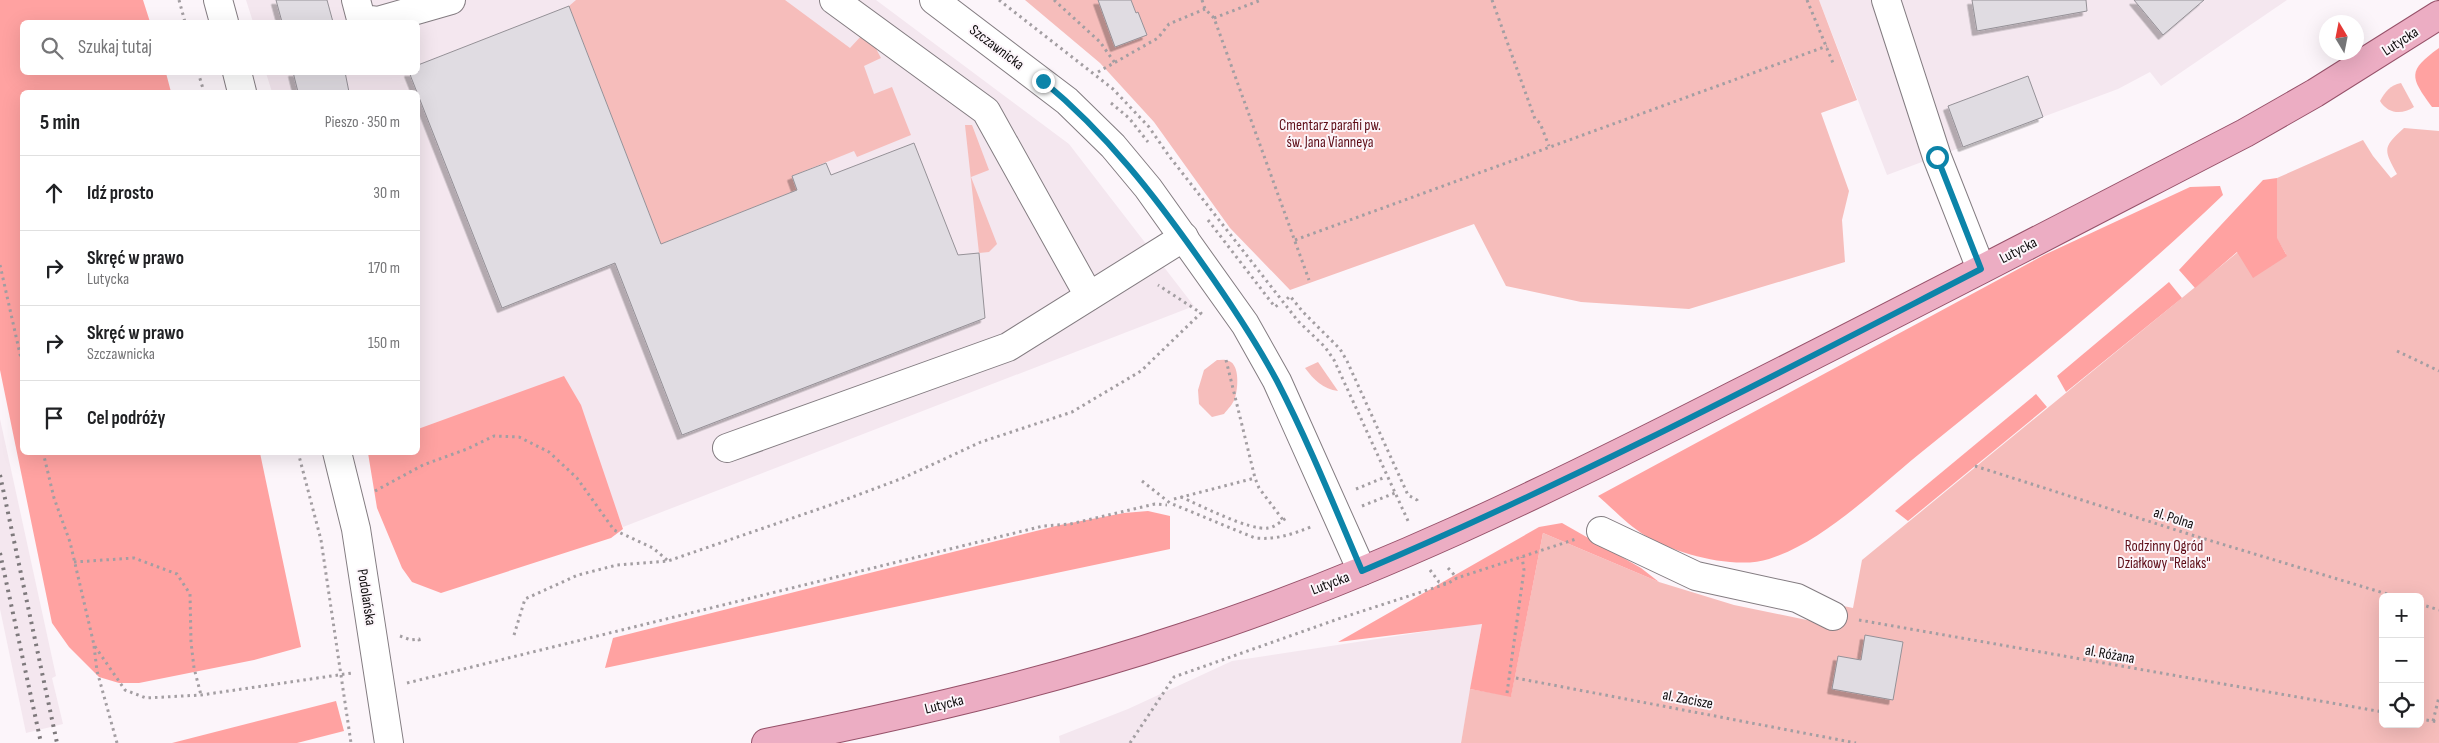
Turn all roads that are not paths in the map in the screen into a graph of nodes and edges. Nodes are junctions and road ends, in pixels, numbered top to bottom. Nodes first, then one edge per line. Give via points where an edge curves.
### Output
1 (218, 0) edge
2 (356, 0) edge
3 (451, 0) edge
4 (834, 0) edge
5 (934, 0) edge
6 (1886, 0) edge
7 (2439, 15) edge
8 (223, 20) edge
9 (370, 20) edge
10 (381, 20) edge
11 (238, 75) edge
12 (242, 90) edge
13 (1184, 237) junction
14 (1981, 269) junction
15 (1089, 296) junction
16 (727, 448) dead end
17 (338, 455) edge
18 (1601, 531) road end
19 (1362, 571) junction
20 (1833, 616) road end
21 (389, 743) edge
22 (766, 743) edge

1 - 8 street
2 - 9 street via 361,19
3 - 10 street
4 - 15 street via 986,111
5 - 13 street, Szczawnicka via 1043,81 1094,126 1148,188
6 - 14 street via 1937,157
7 - 14 main road, Lutycka via 2329,85 2245,133
11 - 12 street
13 - 15 street
13 - 19 street, Szczawnicka via 1245,324 1277,381
14 - 19 main road, Lutycka via 1629,449
15 - 16 street via 1008,347
17 - 21 street, Podolańska via 356,529
18 - 20 street via 1696,576 1797,598
19 - 22 main road, Lutycka via 1183,638 1029,684

